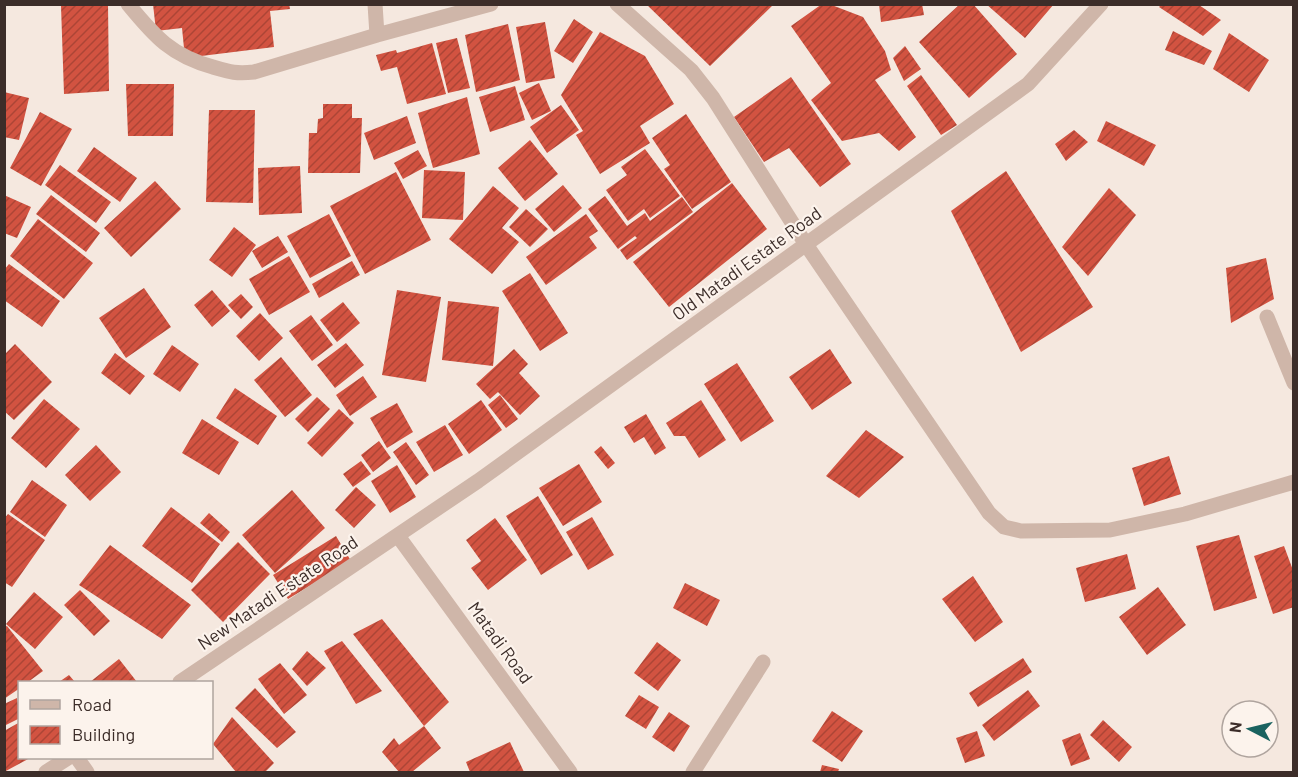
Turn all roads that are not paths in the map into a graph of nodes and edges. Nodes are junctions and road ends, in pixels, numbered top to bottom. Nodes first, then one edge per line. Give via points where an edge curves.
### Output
1 (128, 4) edge
2 (375, 4) edge
3 (490, 4) edge
4 (616, 4) edge
5 (1101, 4) edge
6 (377, 35) junction
7 (807, 246) junction
8 (1267, 317) dead end
9 (1293, 383) edge
10 (1293, 483) edge
11 (398, 536) junction
12 (764, 662) dead end
13 (181, 681) edge
14 (66, 759) edge
15 (78, 759) edge
16 (46, 772) edge
17 (87, 772) edge
18 (570, 772) edge
19 (693, 772) edge

1 - 6 street via 171,50 191,61 235,74 254,72
2 - 6 street
3 - 6 street
4 - 7 street via 691,70
5 - 7 street, Old Matadi Estate Road via 1028,84
7 - 10 street via 989,513 1004,527 1021,531 1110,530 1185,514
7 - 11 street, Old Matadi Estate Road
8 - 9 street
11 - 13 street, New Matadi Estate Road
11 - 18 street, Matadi Road
12 - 19 street
14 - 16 street
15 - 17 street

